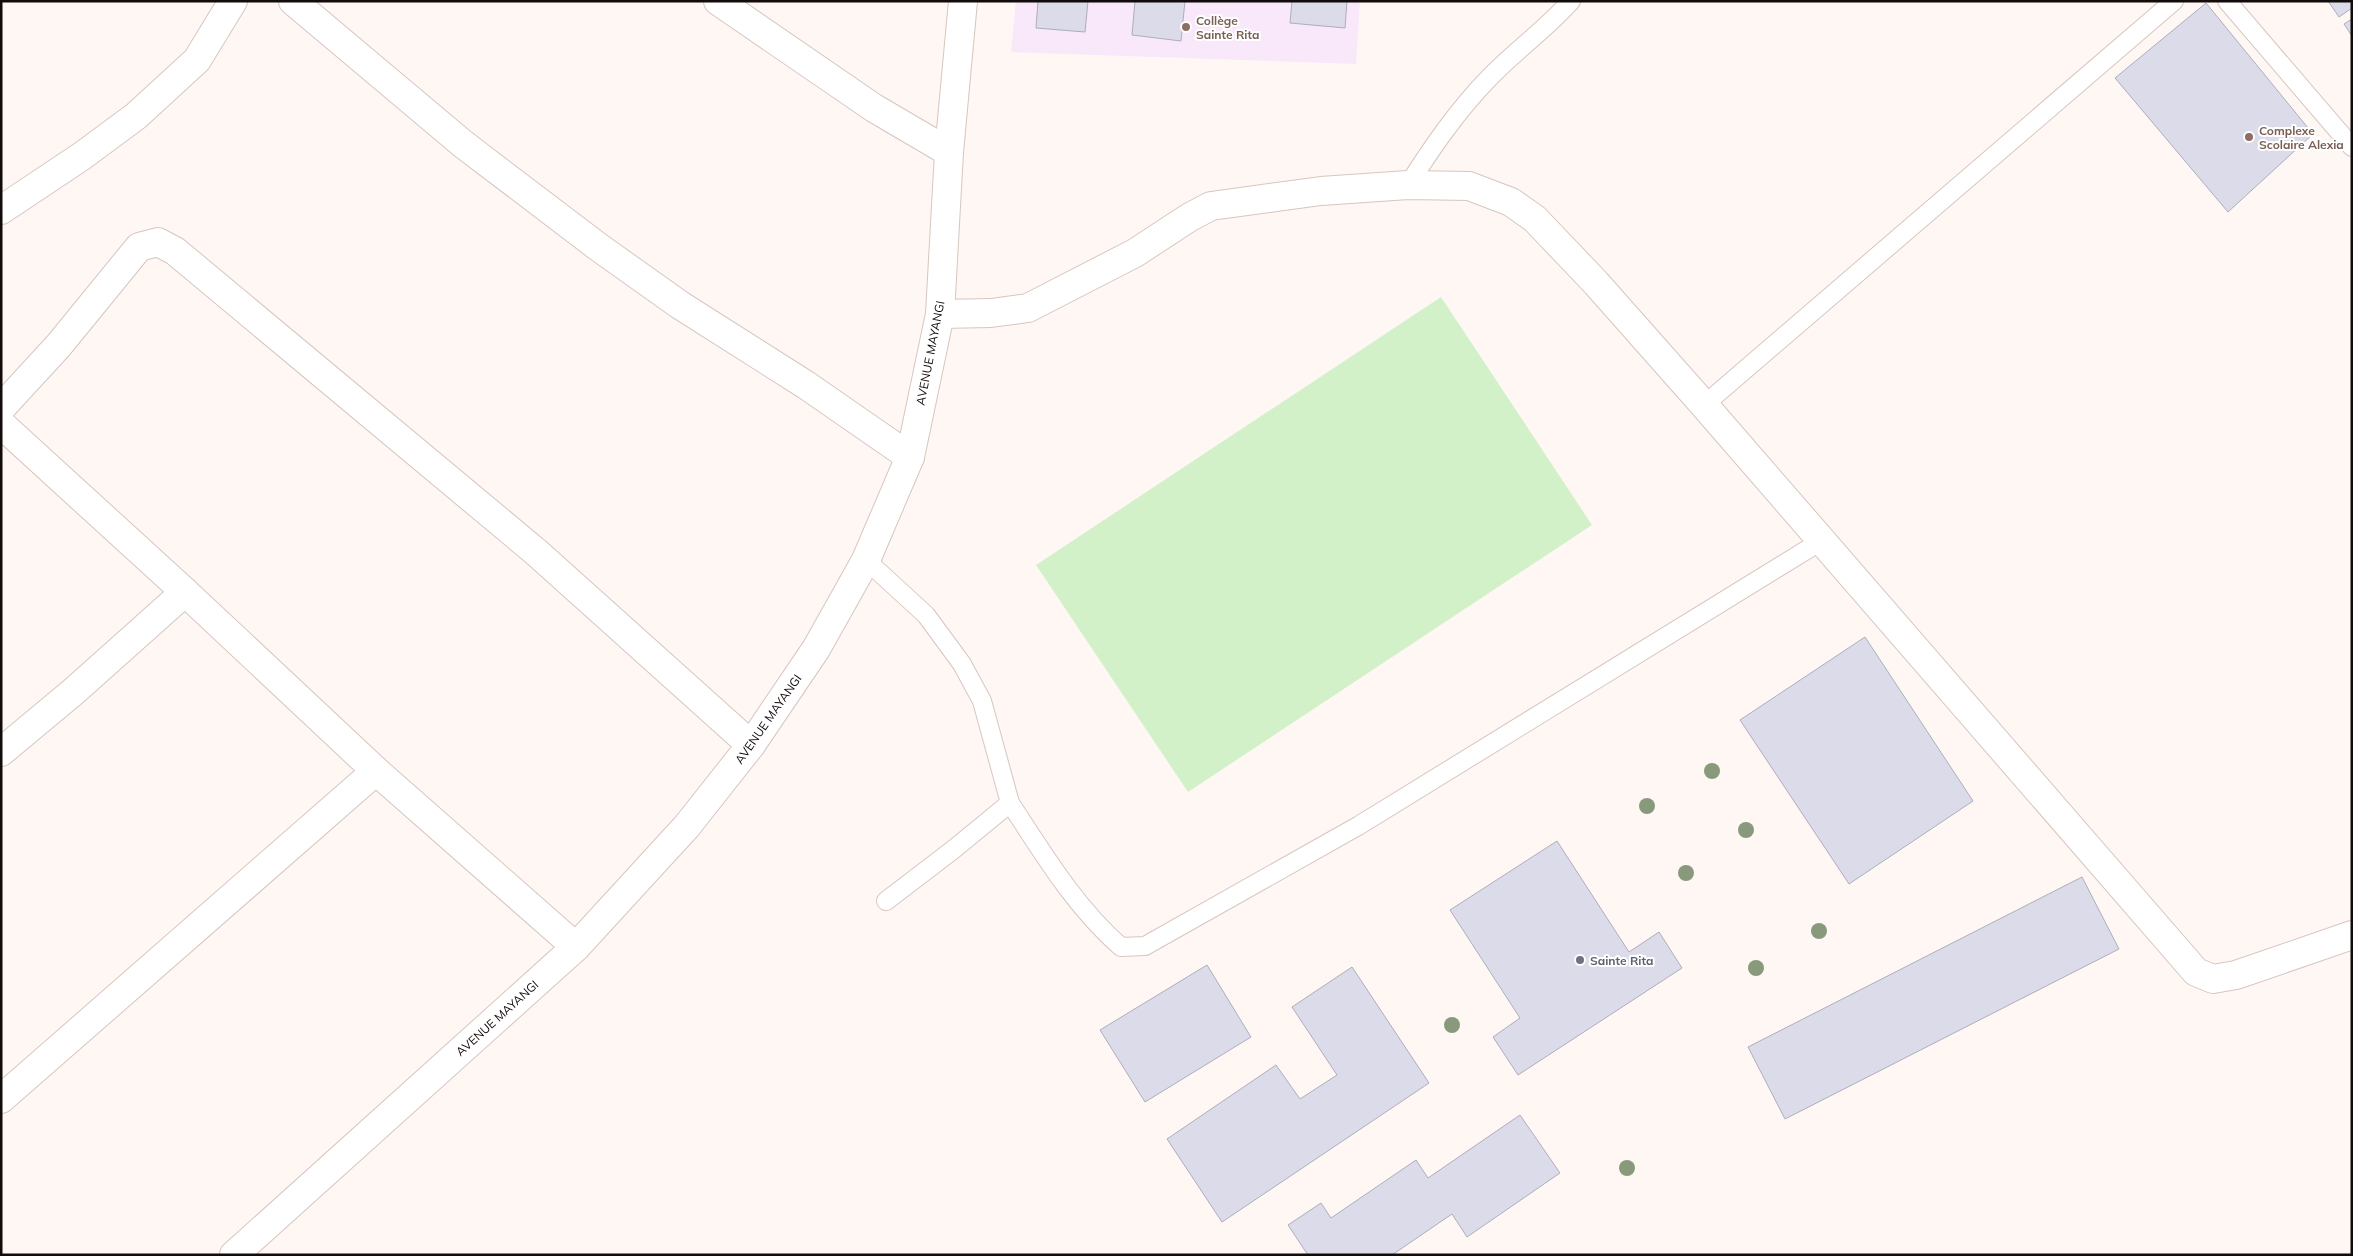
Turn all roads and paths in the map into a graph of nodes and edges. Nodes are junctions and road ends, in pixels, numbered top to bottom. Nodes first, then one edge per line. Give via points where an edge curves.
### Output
1 (233, 1) edge
2 (293, 1) edge
3 (718, 1) edge
4 (963, 1) edge
5 (1571, 1) edge
6 (2174, 1) edge
7 (2227, 1) edge
8 (2352, 147) edge
9 (949, 152) junction
10 (1408, 185) junction
11 (1, 210) edge
12 (940, 314) junction
13 (1704, 405) junction
14 (1, 408) edge
15 (1, 424) edge
16 (910, 457) junction
17 (1821, 541) junction
18 (866, 560) junction
19 (185, 592) junction
20 (750, 745) junction
21 (1, 752) edge
22 (376, 771) junction
23 (1010, 803) junction
24 (886, 901) dead end
25 (2352, 935) edge
26 (576, 947) junction
27 (1, 1099) edge
28 (234, 1255) edge

1 - 11 street via 197,60 136,116
2 - 16 street via 463,144 597,246 680,305 806,385
3 - 9 street via 874,108
4 - 9 street, AVENUE MAYANGI
5 - 10 lane via 1458,111
6 - 13 lane
7 - 8 lane
9 - 12 street, AVENUE MAYANGI
10 - 12 street via 1321,191 1211,206 1135,253 1028,308 991,314
10 - 13 street via 1469,186 1511,202 1535,219
12 - 16 street, AVENUE MAYANGI
13 - 17 street
14 - 20 street via 59,345 139,247 158,242 175,251 536,552
15 - 19 street
16 - 18 street, AVENUE MAYANGI
17 - 23 lane via 1358,826 1145,946 1120,947 1098,927
17 - 25 street via 2196,972 2214,979 2236,975
18 - 20 street, AVENUE MAYANGI via 816,650
18 - 23 lane via 926,615 962,664 982,701
19 - 21 street
19 - 22 street
20 - 26 street, AVENUE MAYANGI via 687,826
22 - 26 street
22 - 27 street
23 - 24 lane
26 - 28 street, AVENUE MAYANGI

